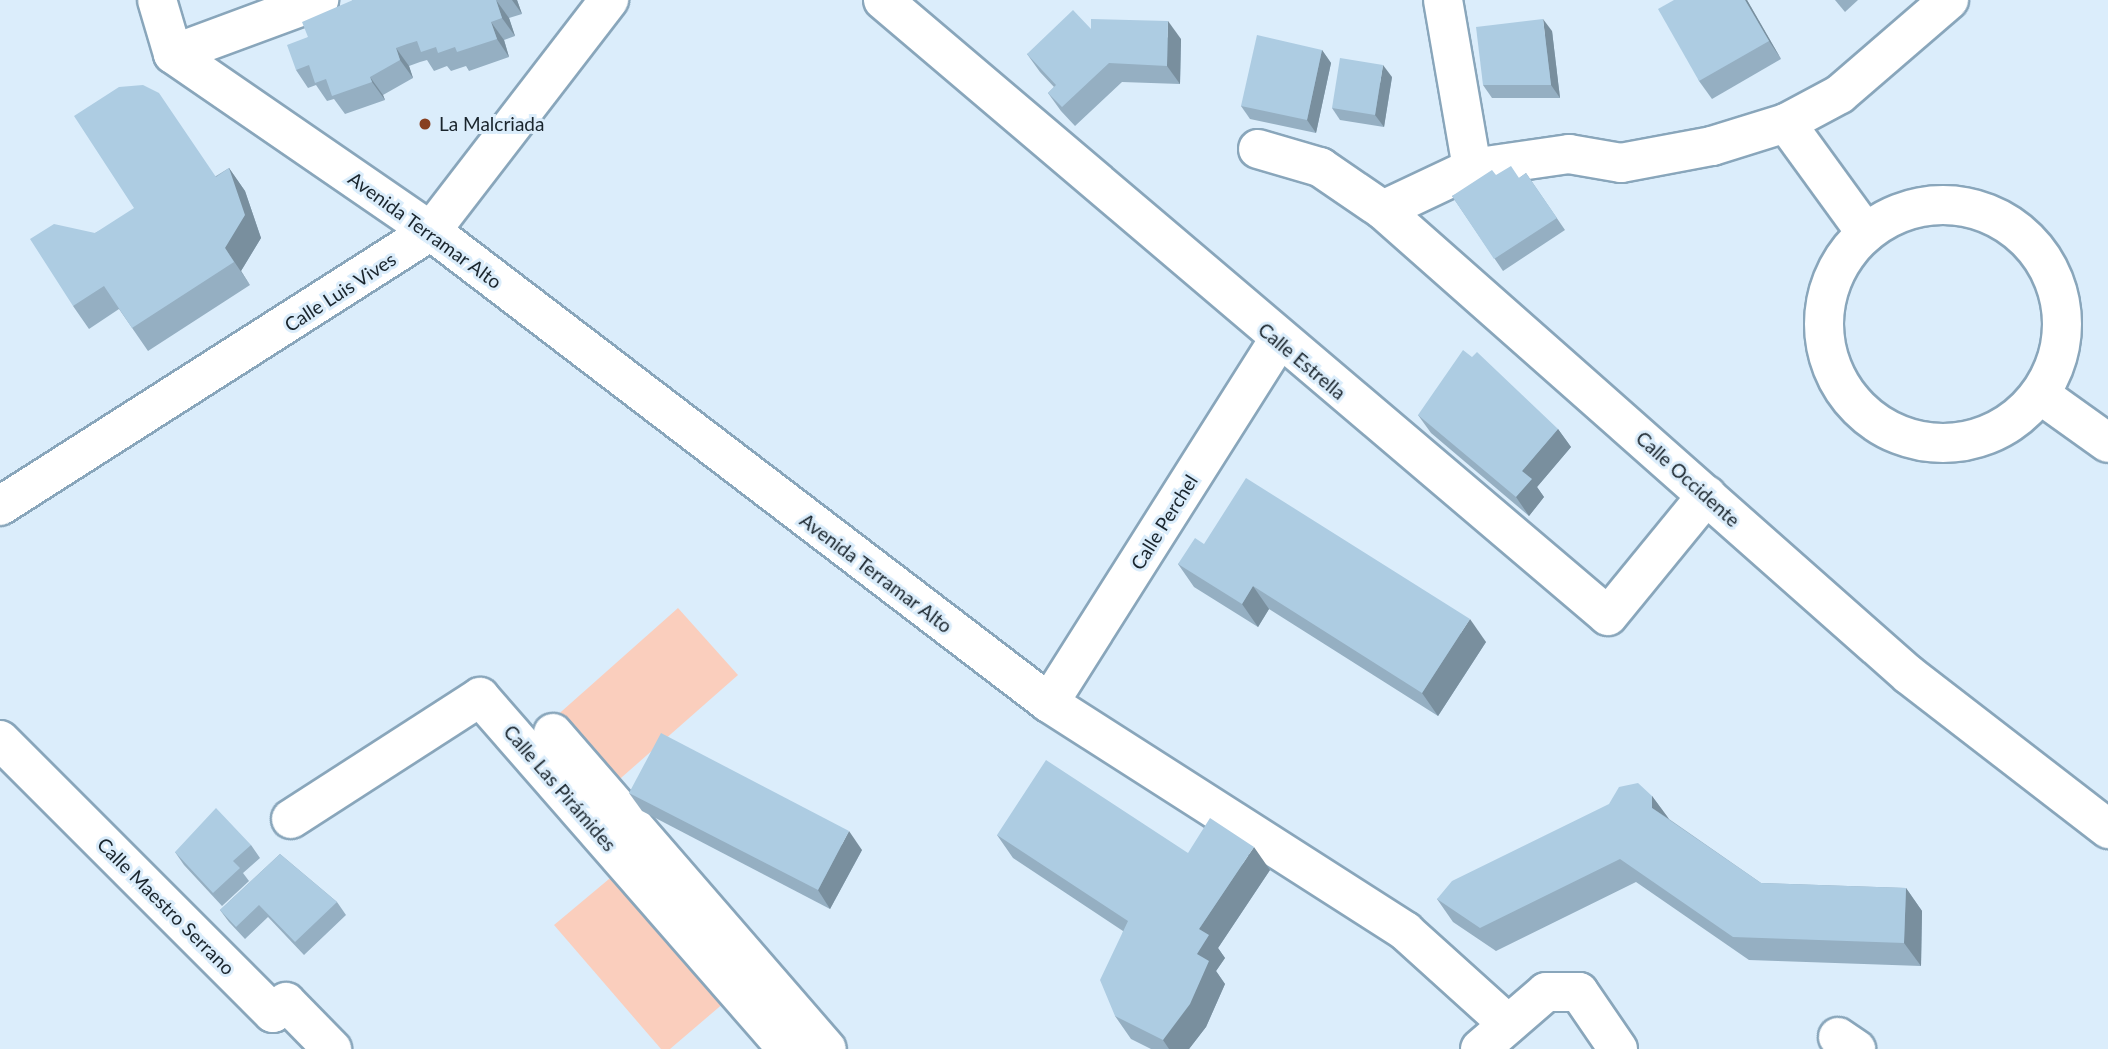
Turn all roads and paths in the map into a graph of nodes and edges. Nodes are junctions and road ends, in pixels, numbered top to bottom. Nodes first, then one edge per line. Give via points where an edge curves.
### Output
1 (157, 0) edge
2 (319, 0) edge
3 (609, 0) edge
4 (883, 0) edge
5 (1443, 0) edge
6 (1949, 0) edge
7 (173, 54) junction
8 (1786, 123) junction
9 (1258, 149) dead end
10 (1472, 168) junction
11 (1383, 210) junction
12 (431, 231) junction
13 (1866, 233) junction
14 (1278, 341) junction
15 (2041, 395) junction
16 (2108, 443) edge
17 (1707, 495) junction
18 (0, 506) edge
19 (1049, 702) junction
20 (553, 733) dead end
21 (0, 740) edge
22 (2104, 818) edge
23 (291, 819) dead end
24 (1508, 1024) junction
25 (332, 1049) edge
26 (787, 1049) edge
27 (827, 1049) edge
28 (1480, 1049) edge
29 (1618, 1049) edge

1 - 7 street
2 - 7 street
3 - 12 street, Calle Luis Vives
4 - 14 street, Calle Estrella
5 - 10 street
6 - 8 street via 1840,94
7 - 12 street, Avenida Terramar Alto
8 - 10 street via 1712,146 1621,163 1569,154
8 - 13 street
9 - 11 street, Calle Occidente via 1320,167
10 - 11 street
11 - 17 street, Calle Occidente
12 - 18 street, Calle Luis Vives
12 - 19 street, Avenida Terramar Alto
13 - 15 street via 1899,213 1937,205 1976,209 2029,242 2057,285 2064,322 2058,360
13 - 15 street via 1840,263 1825,301 1824,328 1837,380 1861,412 1895,435 1934,444 1975,440 2012,423
14 - 17 street, Calle Estrella via 1608,616
14 - 19 street, Calle Perchel
15 - 16 street
17 - 22 street, Calle Occidente via 1909,675
19 - 24 street, Avenida Terramar Alto via 1405,931
20 - 27 street
21 - 25 street, Calle Maestro Serrano via 273,1013 286,1002
23 - 26 street, Calle Las Pirámides via 480,697
24 - 28 street
24 - 29 street via 1546,992 1579,992

